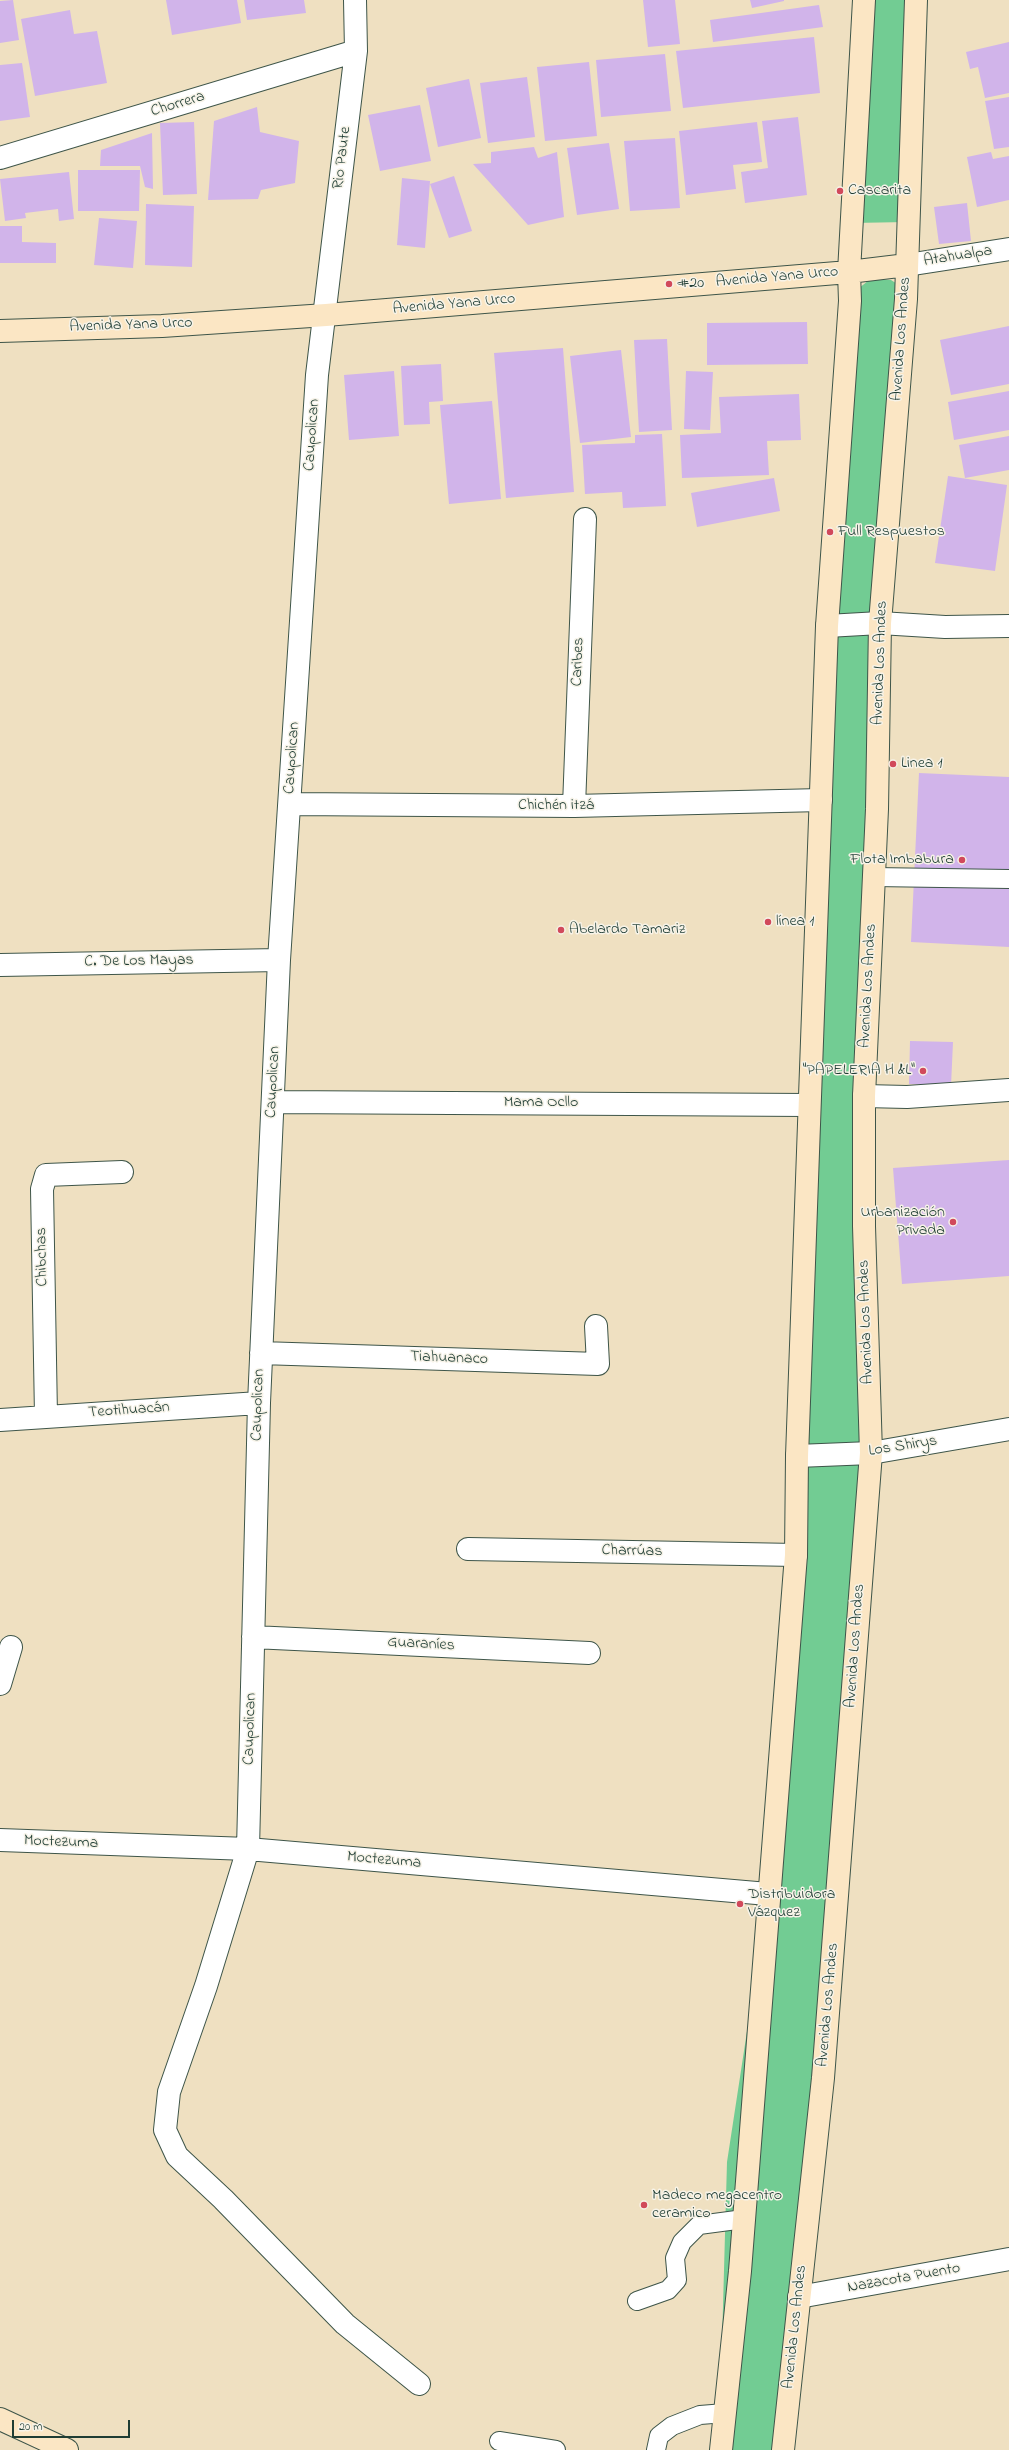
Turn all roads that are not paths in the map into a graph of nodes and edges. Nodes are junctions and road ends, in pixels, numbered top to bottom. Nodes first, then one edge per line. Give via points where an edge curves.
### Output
1 (355, 0) edge
2 (864, 0) edge
3 (916, 0) edge
4 (356, 51) junction
5 (0, 158) edge
6 (1009, 249) edge
7 (907, 265) junction
8 (849, 272) junction
9 (326, 315) junction
10 (0, 331) edge
11 (585, 519) dead end
12 (880, 623) junction
13 (827, 626) junction
14 (1009, 626) edge
15 (821, 800) junction
16 (290, 804) junction
17 (574, 806) junction
18 (874, 877) junction
19 (1009, 879) edge
20 (1, 960) edge
21 (279, 960) junction
22 (1009, 1090) edge
23 (864, 1096) junction
24 (273, 1102) junction
25 (810, 1105) junction
26 (122, 1172) dead end
27 (596, 1326) dead end
28 (261, 1353) junction
29 (259, 1403) junction
30 (46, 1416) junction
31 (0, 1420) edge
32 (1009, 1429) edge
33 (871, 1453) junction
34 (797, 1456) junction
35 (468, 1549) dead end
36 (796, 1555) junction
37 (253, 1637) junction
38 (11, 1647) dead end
39 (589, 1653) dead end
40 (0, 1684) edge
41 (0, 1840) edge
42 (248, 1849) junction
43 (768, 1894) junction
44 (744, 2219) junction
45 (1009, 2259) edge
46 (799, 2297) junction
47 (637, 2301) dead end
48 (419, 2384) dead end
49 (725, 2413) junction
50 (0, 2419) edge
51 (499, 2441) dead end
52 (67, 2450) edge
53 (556, 2450) edge
54 (656, 2450) edge
55 (721, 2450) edge
56 (783, 2450) edge

1 - 4 street, Rio Paute
2 - 8 main road
3 - 7 main road, Avenida Los Andes
4 - 5 street, Chorrera
4 - 9 street, Rio Paute
6 - 7 street, Atahualpa
7 - 8 main road, Avenida Yana Urco
7 - 12 main road, Avenida Los Andes
8 - 9 main road, Avenida Yana Urco
8 - 13 main road via 850,301
9 - 10 main road, Avenida Yana Urco via 162,326
9 - 16 street, Caupolican via 317,375
11 - 17 street, Caribes
12 - 13 street
12 - 14 street via 945,627
12 - 18 main road, Avenida Los Andes
13 - 15 main road
15 - 17 street, Chichén itzá
15 - 25 main road
16 - 17 street, Chichén itzá
16 - 21 street, Caupolican
18 - 19 lane
18 - 23 main road, Avenida Los Andes
20 - 21 street, C. De Los Mayas
21 - 24 street, Caupolican
22 - 23 street via 907,1098
23 - 33 main road, Avenida Los Andes via 864,1226
24 - 25 street, Mama Ocllo
24 - 28 street, Caupolican
25 - 34 main road
26 - 30 street, Chibchas via 46,1175 42,1189
27 - 28 street, Tiahuanaco via 598,1364
28 - 29 street, Caupolican
29 - 30 street, Teotihuacán
29 - 37 street, Caupolican
30 - 31 street, Teotihuacán
32 - 33 street, Los Shirys
33 - 34 street, Los Shirys
33 - 46 main road, Avenida Los Andes via 823,2078
34 - 36 main road
35 - 36 street, Charrúas
36 - 43 main road
37 - 39 street, Guaraníes
37 - 42 street, Caupolican
38 - 40 street
41 - 42 street, Moctezuma
42 - 43 street, Moctezuma
42 - 48 street, Caupolican via 206,1986 169,2092 165,2130 177,2156 223,2199 345,2324
43 - 44 main road
44 - 47 lane via 699,2225 682,2242 676,2258 677,2280 668,2290
44 - 49 main road
45 - 46 street, Nazacota Puento
46 - 56 main road, Avenida Los Andes
49 - 54 lane via 700,2415 672,2426 659,2436
49 - 55 main road
50 - 52 main road
51 - 53 lane

